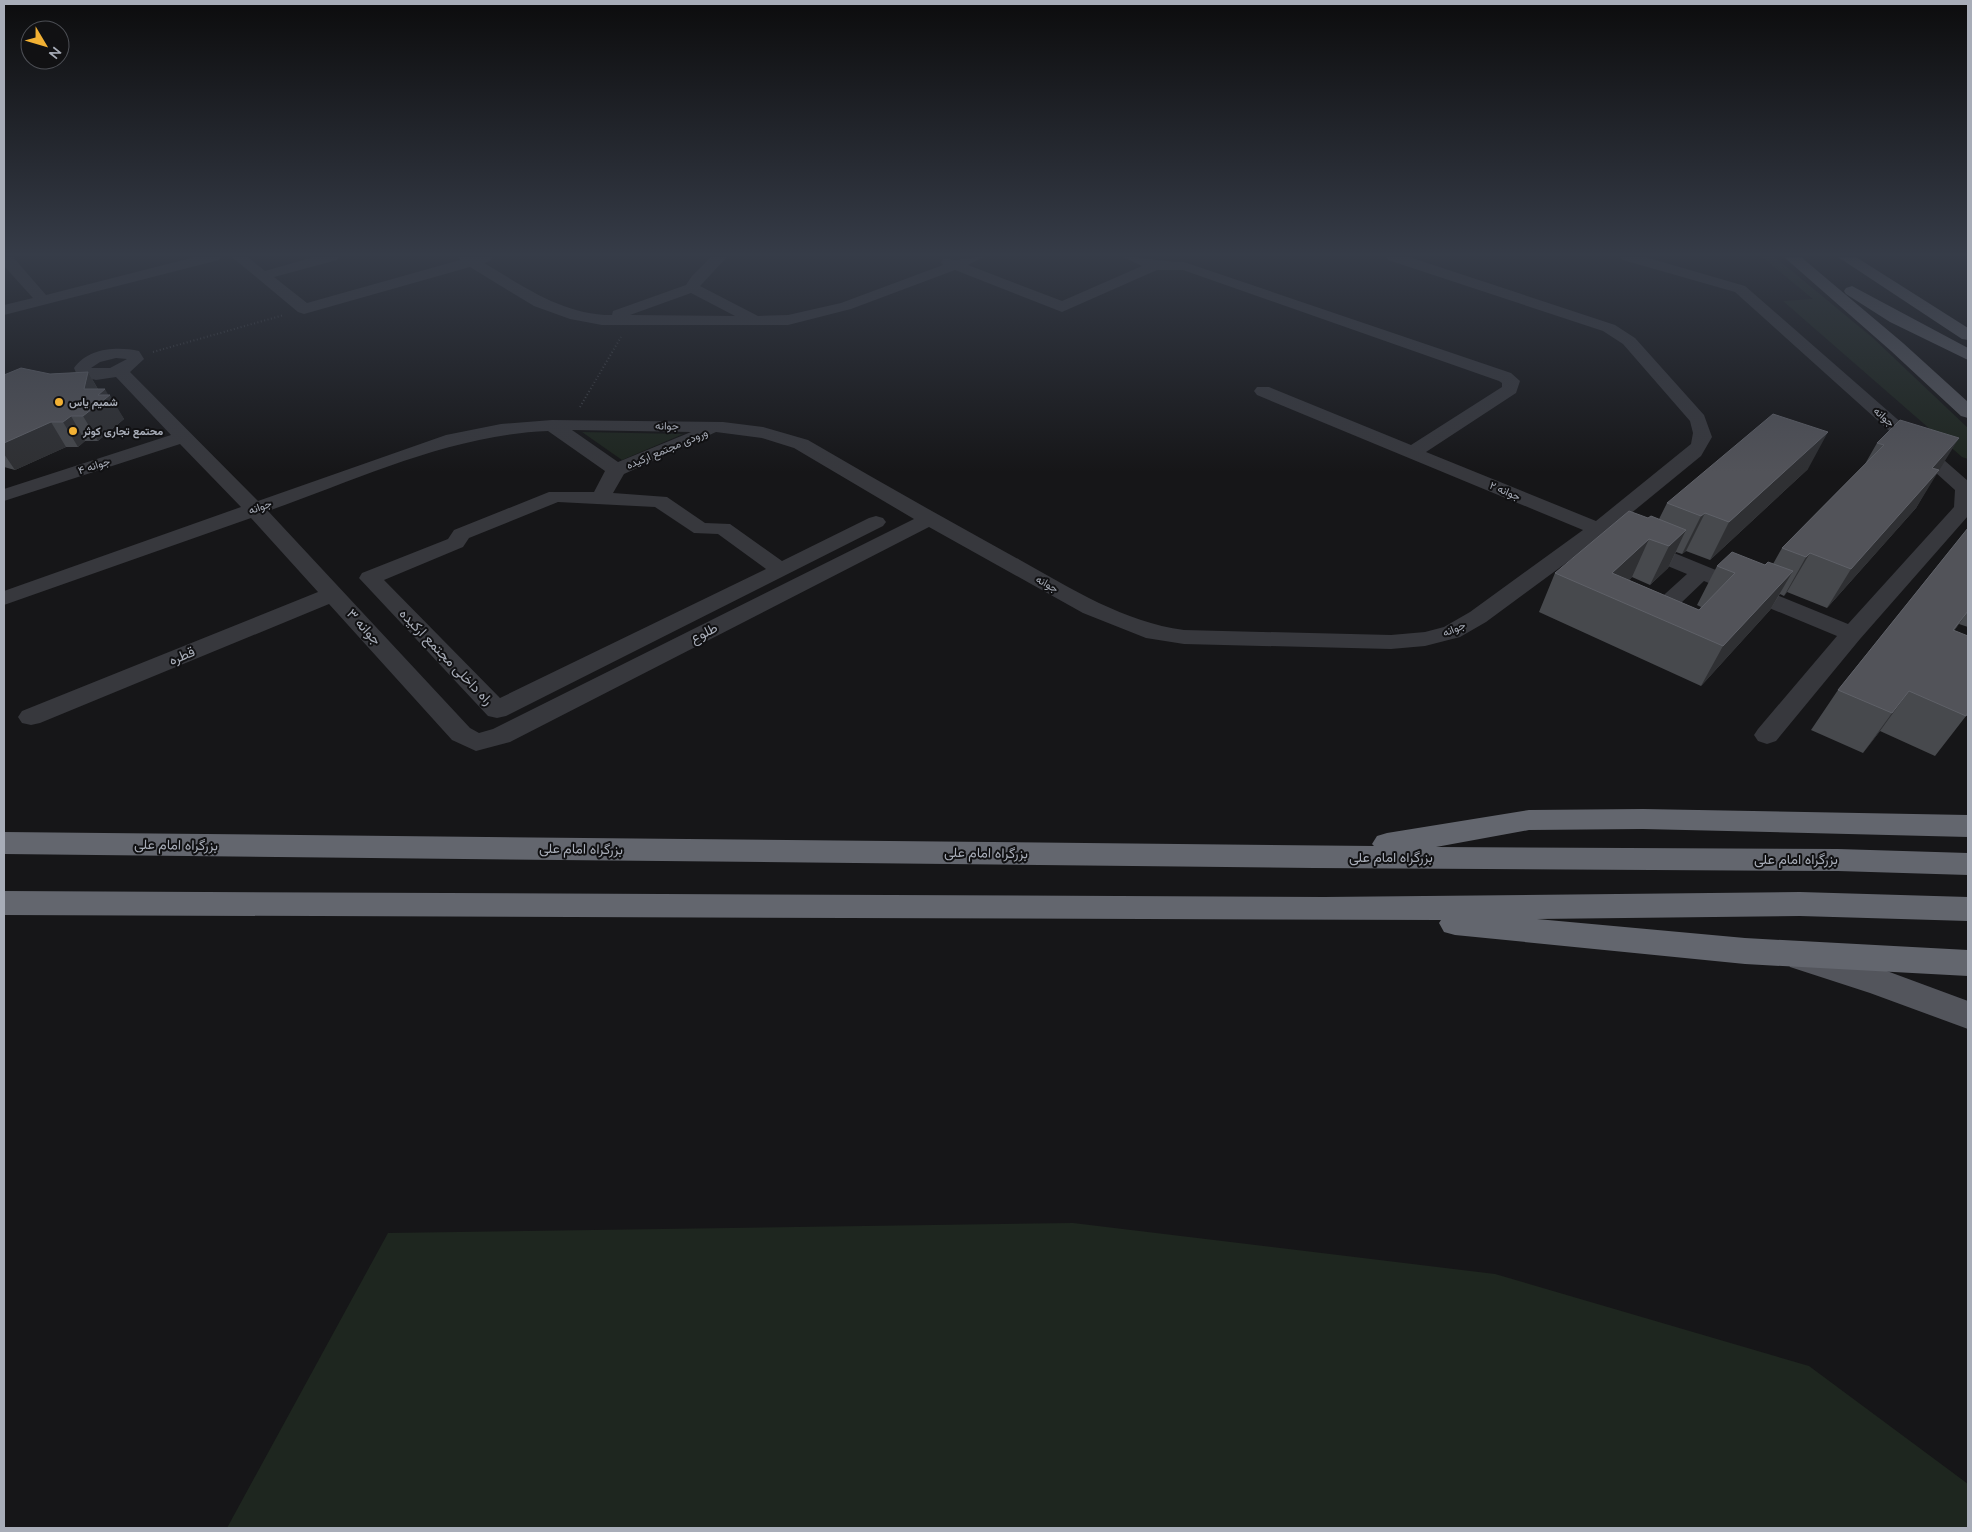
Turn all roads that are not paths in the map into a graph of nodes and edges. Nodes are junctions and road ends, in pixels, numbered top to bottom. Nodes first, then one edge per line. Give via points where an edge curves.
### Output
1 (1365, 328) edge
2 (1610, 328) edge
3 (1785, 328) edge
4 (1876, 328) edge
5 (1916, 328) edge
6 (1968, 355) edge
7 (118, 370) junction
8 (83, 371) junction
9 (66, 376) edge
10 (1263, 391) dead end
11 (1968, 412) edge
12 (560, 425) junction
13 (719, 427) junction
14 (184, 437) junction
15 (1413, 452) junction
16 (608, 483) junction
17 (4, 495) edge
18 (254, 509) junction
19 (929, 519) junction
20 (876, 522) dead end
21 (1597, 530) junction
22 (781, 570) junction
23 (1701, 572) junction
24 (333, 594) junction
25 (4, 598) edge
26 (1652, 618) edge
27 (1852, 634) junction
28 (31, 717) dead end
29 (1767, 735) dead end
30 (476, 742) joint
31 (1968, 826) edge
32 (4, 843) edge
33 (1314, 857) junction
34 (1968, 864) edge
35 (4, 903) edge
36 (1324, 909) junction
37 (1968, 909) edge
38 (1788, 954) junction
39 (1968, 963) edge
40 (1968, 1015) edge

1 - 15 street via 1511,381 1510,389
2 - 21 street, جوانه via 1629,341 1698,419 1703,441 1694,452
3 - 27 street, جوانه via 1965,488 1964,508
4 - 11 main road
5 - 6 main road
7 - 8 street via 93,374
7 - 8 street via 134,362 136,357 121,353 104,355 89,361
7 - 14 street
8 - 9 street
10 - 15 street, جوانه ۲
12 - 13 street, جوانه
12 - 16 street, ورودی مجتمع ارکیده
12 - 18 street, جوانه via 487,429
13 - 16 street, ورودی مجتمع ارکیده
13 - 19 street, جوانه via 781,435
14 - 17 street, جوانه ۴
14 - 18 street
15 - 21 street, جوانه ۲
16 - 22 street, راه داخلی مجتمع ارکیده via 660,500 700,529 723,528
16 - 22 street, راه داخلی مجتمع ارکیده via 556,496 461,534 456,543 370,578 497,710
18 - 24 street, جوانه ۳
18 - 25 street, جوانه
19 - 21 street, جوانه via 1091,608 1154,633 1184,637 1391,642 1425,639 1452,632 1478,617
19 - 30 street, طلوع via 501,736
20 - 22 street, راه داخلی مجتمع ارکیده
21 - 23 street, جوانه ۲
23 - 26 street
23 - 27 street, جوانه ۲
24 - 28 street, قطره
24 - 30 street, جوانه ۳ via 461,734
27 - 29 street, جوانه
31 - 33 highway via 1643,819 1529,820
32 - 33 highway, بزرگراه امام علی
33 - 34 highway, بزرگراه امام علی via 1828,860
35 - 36 highway
36 - 37 highway via 1800,904
36 - 38 highway via 1636,942
38 - 39 highway
38 - 40 main road via 1876,981

